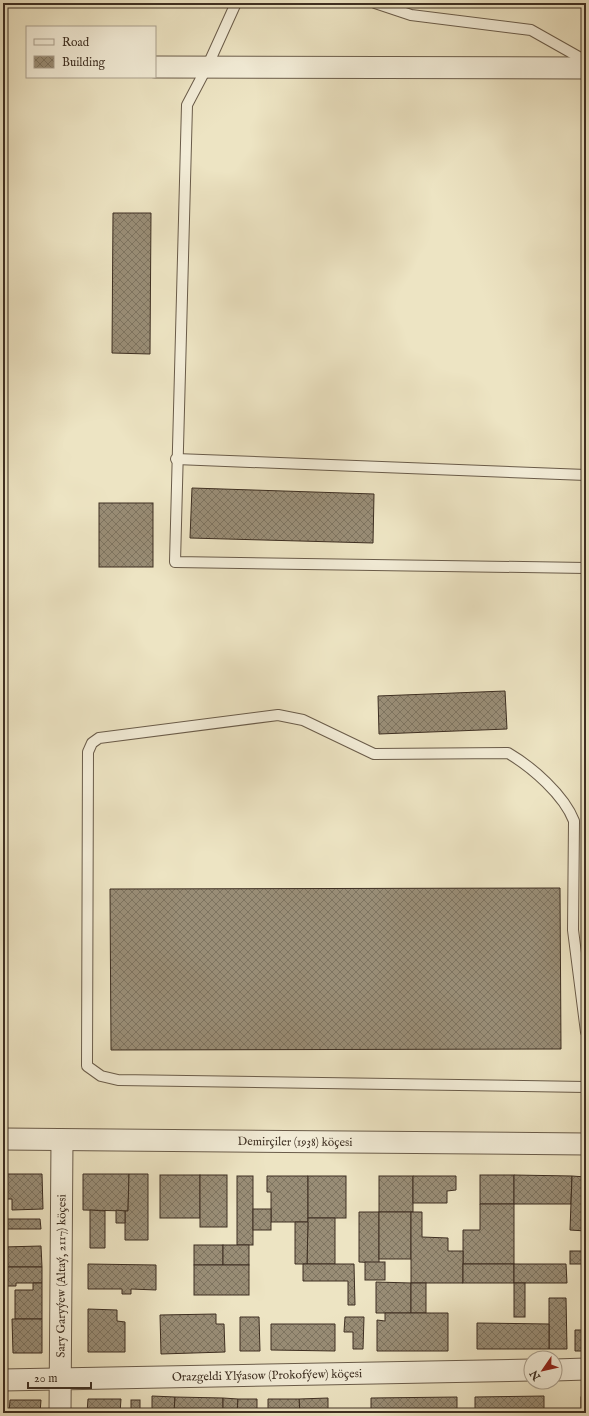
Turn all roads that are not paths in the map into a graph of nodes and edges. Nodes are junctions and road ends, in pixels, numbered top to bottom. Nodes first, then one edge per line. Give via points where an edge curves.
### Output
1 (236, 3) edge
2 (375, 3) edge
3 (586, 61) edge
4 (156, 67) edge
5 (207, 67) junction
6 (586, 68) edge
7 (176, 459) junction
8 (586, 475) edge
9 (586, 568) edge
10 (586, 1032) edge
11 (586, 1087) edge
12 (3, 1139) edge
13 (62, 1140) junction
14 (586, 1144) edge
15 (586, 1369) edge
16 (523, 1370) edge
17 (563, 1370) edge
18 (3, 1380) edge
19 (60, 1380) junction
20 (60, 1413) edge

1 - 5 lane
2 - 3 lane via 411,15 531,30
4 - 5 street
5 - 6 street
5 - 7 lane via 187,105
7 - 8 lane
7 - 9 lane via 175,562
10 - 11 lane via 573,930 574,821 561,798 523,761 508,752 374,754 303,720 278,715 99,738 92,743 88,752 87,1066 101,1076 118,1080
12 - 13 street, Demirçiler (1938) köçesi
13 - 14 street, Demirçiler (1938) köçesi
13 - 19 street, Sary Garyýew (Altaý, 2117) köçesi
15 - 17 street
16 - 19 street, Orazgeldi Ylýasow (Prokofýew) köçesi
18 - 19 street, Orazgeldi Ylýasow (Prokofýew) köçesi
19 - 20 street, Sary Garyýew (Altaý, 2117) köçesi

